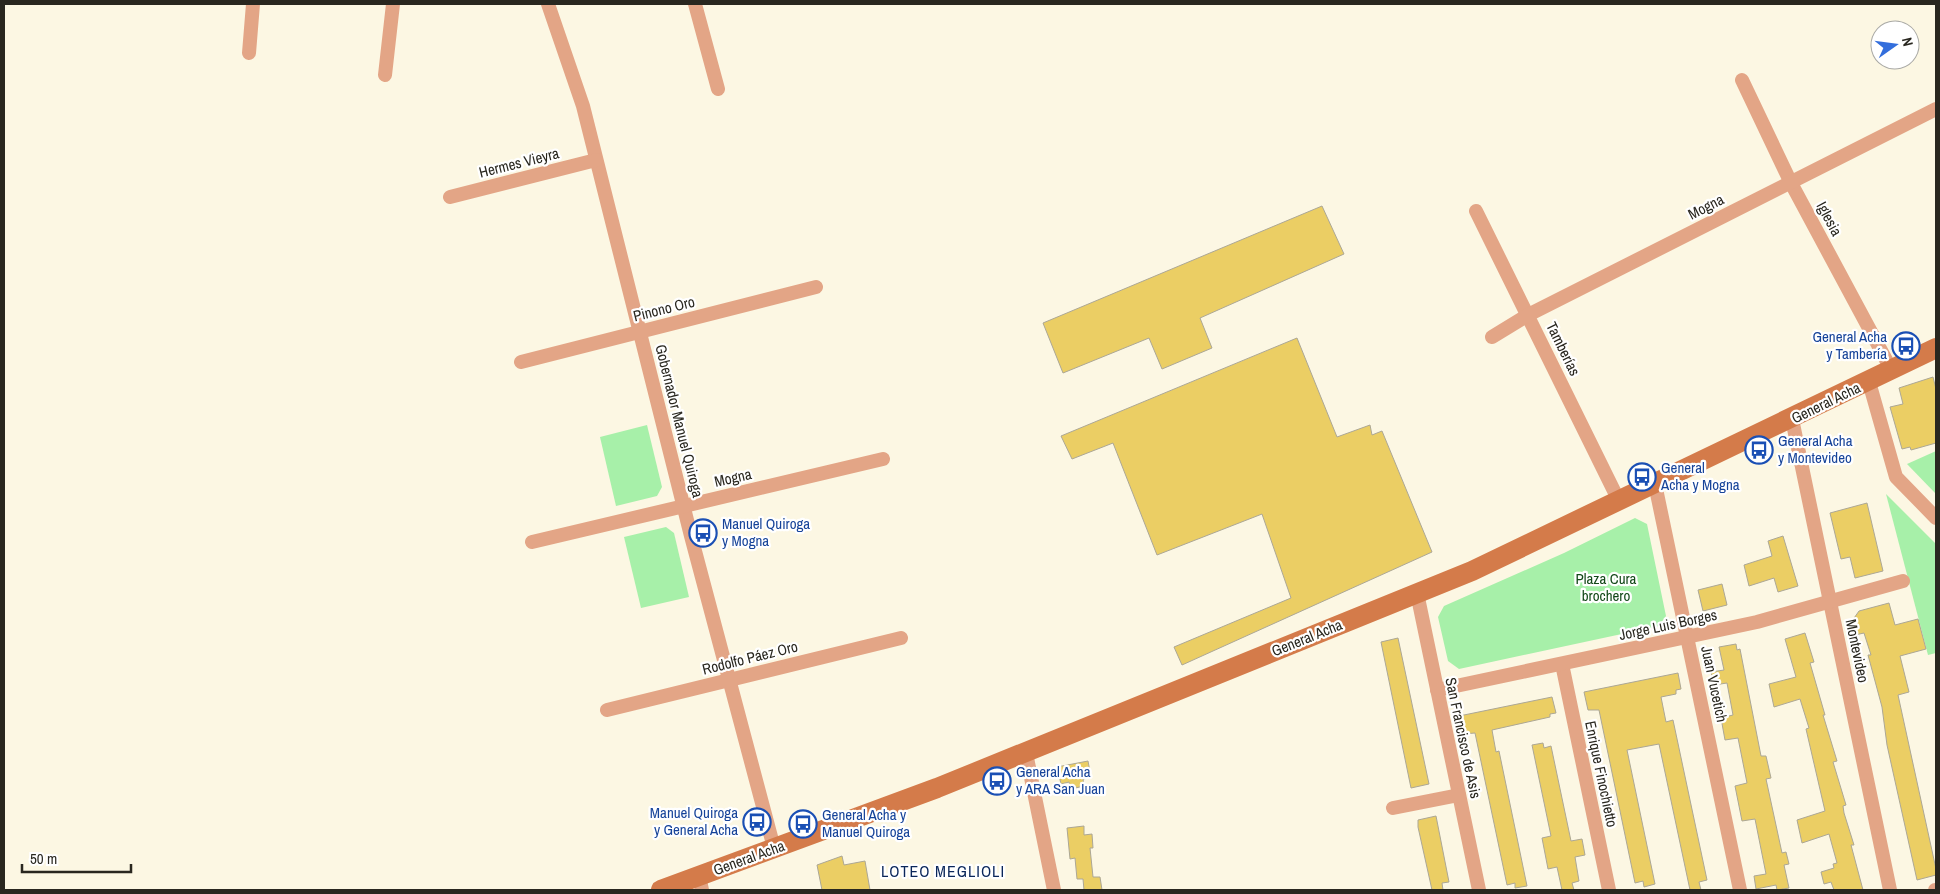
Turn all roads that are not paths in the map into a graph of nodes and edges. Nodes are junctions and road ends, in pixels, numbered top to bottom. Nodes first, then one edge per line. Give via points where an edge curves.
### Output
1 (253, 4) edge
2 (393, 4) edge
3 (548, 4) edge
4 (695, 4) edge
5 (249, 53) dead end
6 (385, 75) dead end
7 (1742, 80) dead end
8 (718, 89) dead end
9 (1936, 109) edge
10 (596, 160) junction
11 (1791, 182) junction
12 (450, 197) dead end
13 (1476, 211) dead end
14 (816, 288) dead end
15 (1528, 315) junction
16 (640, 332) junction
17 (1492, 337) dead end
18 (1936, 348) edge
19 (521, 362) dead end
20 (1892, 371) junction
21 (1870, 382) junction
22 (1792, 419) junction
23 (883, 459) dead end
24 (1655, 484) junction
25 (1619, 501) junction
26 (684, 506) junction
27 (1936, 518) edge
28 (532, 542) dead end
29 (1903, 581) dead end
30 (1417, 593) junction
31 (1830, 602) junction
32 (1687, 637) junction
33 (901, 638) dead end
34 (1562, 664) junction
35 (729, 680) junction
36 (1437, 690) junction
37 (607, 710) dead end
38 (1026, 753) junction
39 (1459, 795) junction
40 (1393, 808) dead end
41 (774, 848) junction
42 (700, 883) edge
43 (662, 890) edge
44 (1054, 890) edge
45 (1479, 890) edge
46 (1609, 890) edge
47 (1740, 890) edge
48 (1890, 890) edge

1 - 5 street
2 - 6 street
3 - 10 street, Gobernador Manuel Quiroga via 583,106
4 - 8 street
7 - 11 street, Iglesia
9 - 11 street, Mogna
10 - 12 street, Hermes Vieyra
10 - 16 street, Gobernador Manuel Quiroga
11 - 15 street, Mogna
11 - 20 street, Iglesia
13 - 15 street, Tamberías
14 - 16 street, Pinono Oro
15 - 17 street, Mogna
15 - 25 street, Tamberías
16 - 19 street, Pinono Oro
16 - 26 street, Gobernador Manuel Quiroga
18 - 20 main road, General Acha
20 - 21 main road, General Acha
21 - 22 main road, General Acha
21 - 27 street via 1896,477
22 - 24 main road, General Acha
22 - 31 street, Montevideo
23 - 26 street, Mogna
24 - 25 main road, General Acha
24 - 32 street, Juan Vucetich
25 - 30 main road, General Acha via 1472,571
26 - 28 street, Mogna
26 - 35 street, Gobernador Manuel Quiroga
29 - 31 street, Jorge Luis Borges
30 - 36 street, San Francisco de Asis
30 - 38 main road, General Acha
31 - 32 street, Jorge Luis Borges
31 - 48 street, Montevideo
32 - 34 street, Jorge Luis Borges
32 - 47 street, Juan Vucetich
33 - 35 street, Rodolfo Páez Oro
34 - 36 street, Jorge Luis Borges
34 - 46 street, Enrique Finochietto
35 - 37 street, Rodolfo Páez Oro
35 - 41 street, Gobernador Manuel Quiroga
36 - 39 street, San Francisco de Asis
38 - 41 main road, General Acha
38 - 44 street
39 - 40 street
39 - 45 street, San Francisco de Asis
41 - 42 main road, General Acha
42 - 43 main road, General Acha

